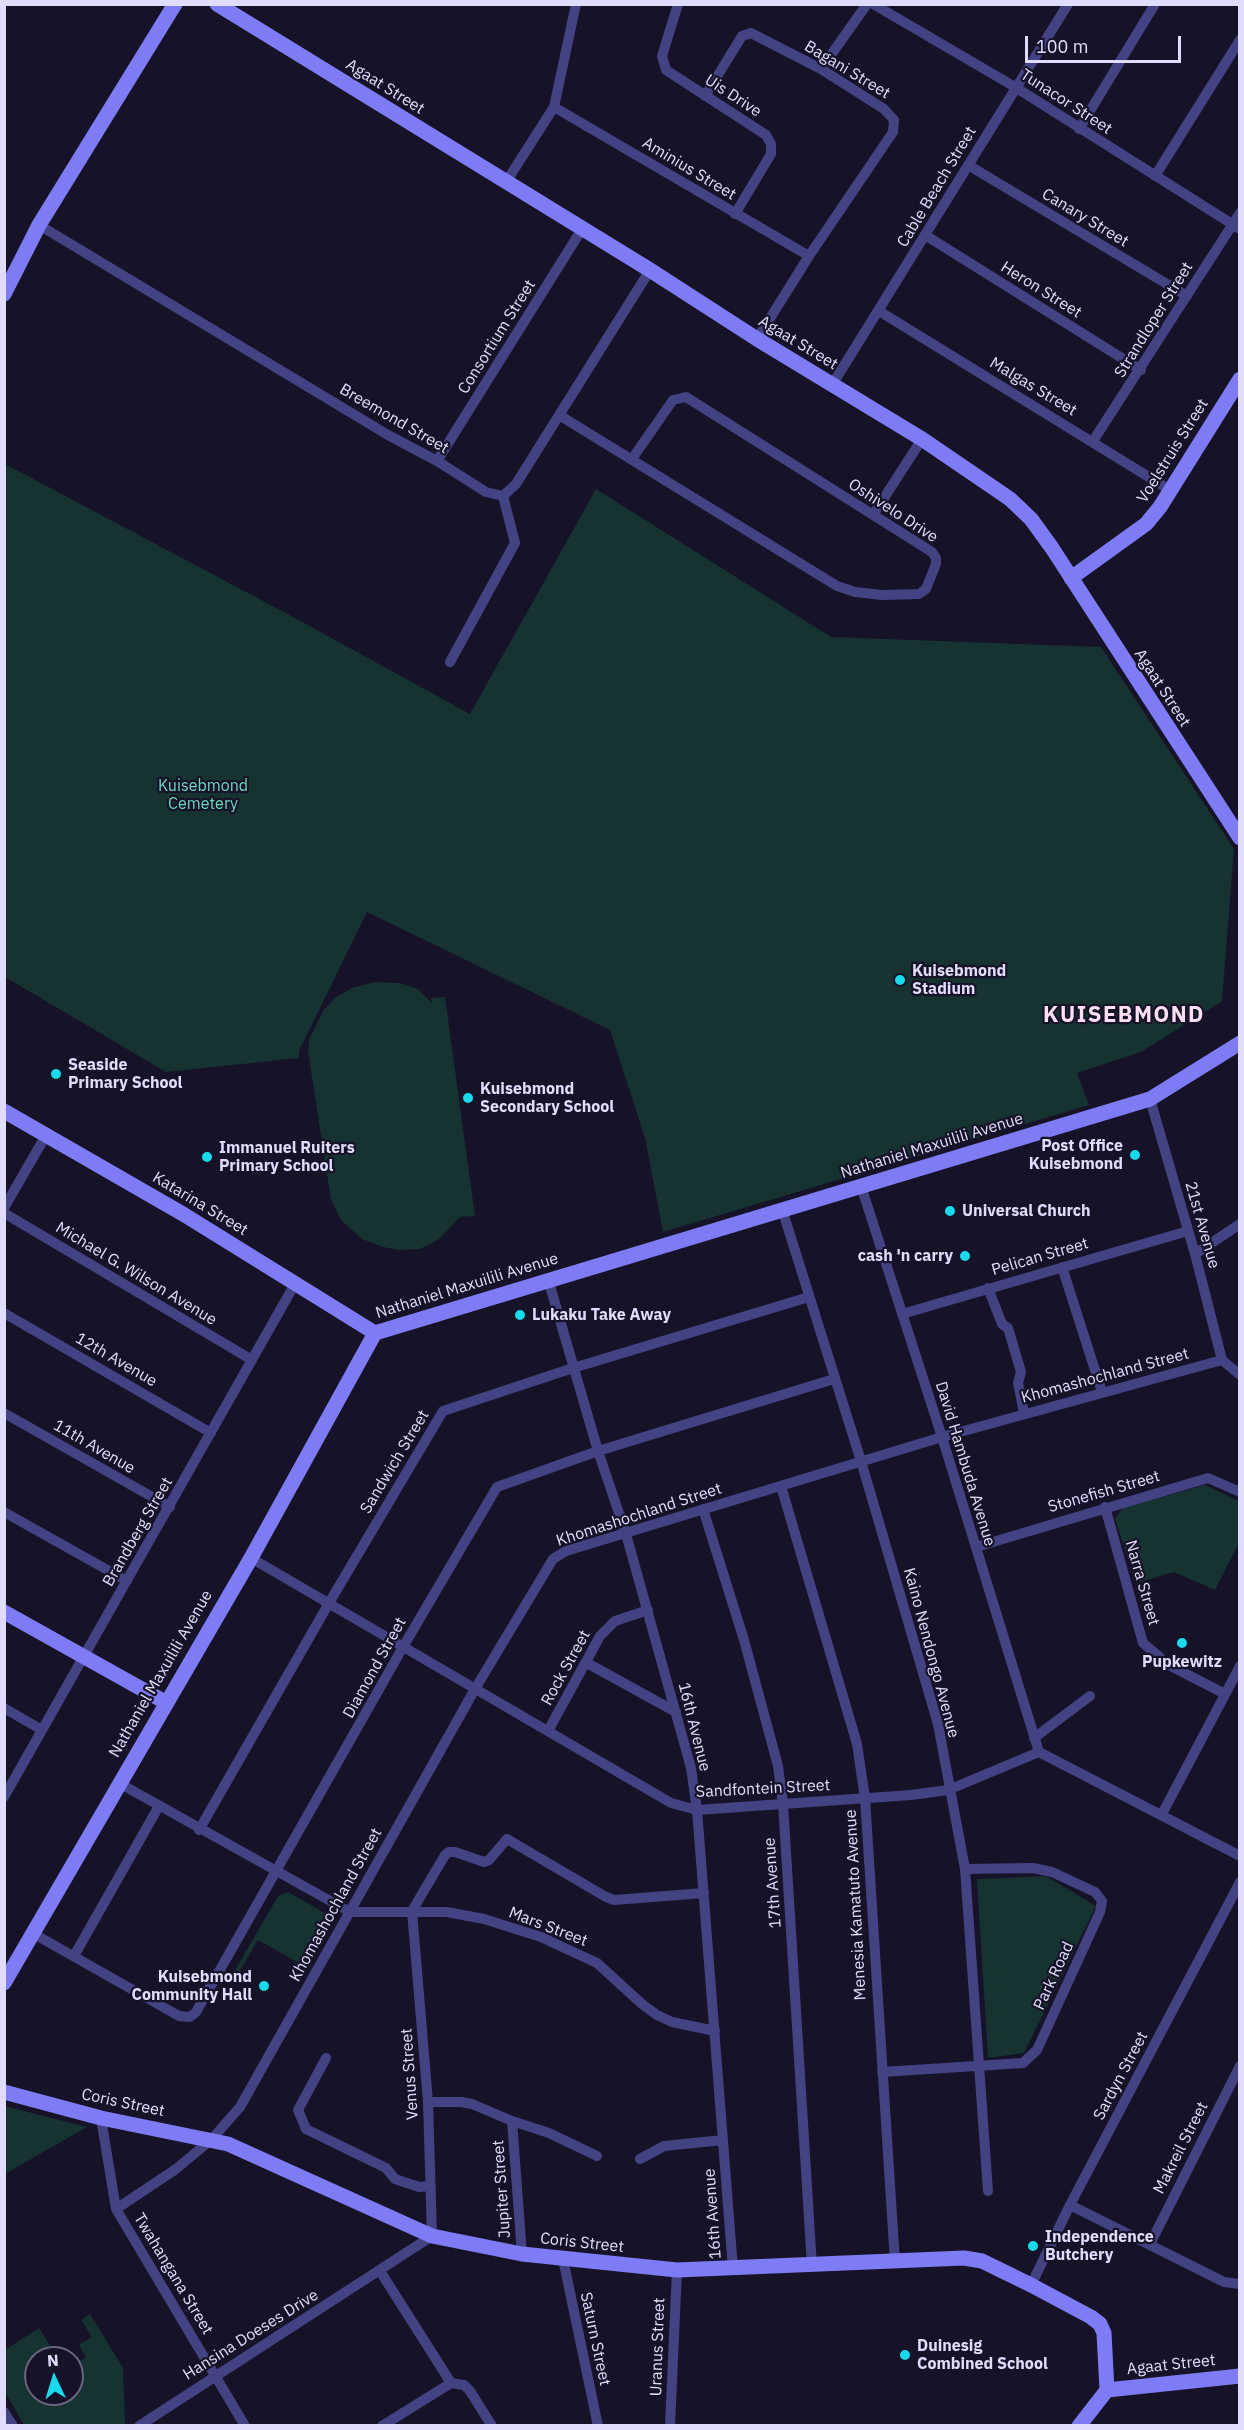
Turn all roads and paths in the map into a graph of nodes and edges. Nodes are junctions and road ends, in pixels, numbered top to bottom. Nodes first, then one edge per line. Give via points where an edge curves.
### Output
1 (175, 4) edge
2 (217, 4) edge
3 (576, 4) edge
4 (678, 4) edge
5 (867, 4) edge
6 (873, 4) edge
7 (1068, 4) edge
8 (1155, 4) edge
9 (1239, 40) edge
10 (821, 69) junction
11 (1015, 87) junction
12 (705, 96) junction
13 (554, 107) junction
14 (1079, 129) junction
15 (968, 165) junction
16 (1155, 176) junction
17 (506, 182) junction
18 (1239, 213) edge
19 (735, 214) junction
20 (39, 225) junction
21 (1236, 227) edge
22 (582, 229) junction
23 (925, 235) junction
24 (809, 256) junction
25 (650, 270) junction
26 (4, 294) edge
27 (1187, 296) junction
28 (879, 311) junction
29 (757, 339) junction
30 (1141, 370) junction
31 (1239, 379) edge
32 (832, 385) junction
33 (558, 415) junction
34 (922, 439) junction
35 (1094, 441) junction
36 (632, 459) junction
37 (437, 461) junction
38 (1170, 490) junction
39 (503, 496) junction
40 (873, 515) junction
41 (1071, 578) junction
42 (450, 662) dead end
43 (1238, 832) edge
44 (1239, 1043) edge
45 (1150, 1099) junction
46 (4, 1111) edge
47 (46, 1135) junction
48 (861, 1186) junction
49 (4, 1208) edge
50 (782, 1209) junction
51 (4, 1213) edge
52 (1239, 1224) edge
53 (1188, 1231) junction
54 (1194, 1254) junction
55 (1062, 1267) junction
56 (548, 1279) junction
57 (296, 1282) junction
58 (988, 1288) junction
59 (809, 1297) junction
60 (4, 1313) edge
61 (902, 1314) junction
62 (375, 1333) junction
63 (252, 1360) junction
64 (1222, 1360) junction
65 (573, 1368) junction
66 (1239, 1375) edge
67 (834, 1379) junction
68 (1102, 1392) junction
69 (4, 1413) edge
70 (1024, 1413) junction
71 (211, 1434) junction
72 (942, 1437) junction
73 (598, 1451) junction
74 (861, 1461) junction
75 (781, 1486) junction
76 (1239, 1492) edge
77 (170, 1507) junction
78 (1105, 1507) junction
79 (703, 1509) junction
80 (4, 1512) edge
81 (626, 1534) junction
82 (976, 1547) junction
83 (250, 1558) junction
84 (127, 1581) junction
85 (329, 1603) junction
86 (648, 1610) junction
87 (4, 1612) edge
88 (403, 1647) junction
89 (85, 1657) junction
90 (587, 1663) junction
91 (1239, 1666) edge
92 (475, 1689) junction
93 (1225, 1694) junction
94 (1090, 1696) dead end
95 (165, 1702) junction
96 (4, 1708) edge
97 (676, 1712) junction
98 (42, 1730) junction
99 (548, 1731) junction
100 (1034, 1738) junction
101 (1038, 1752) junction
102 (119, 1783) junction
103 (948, 1790) junction
104 (4, 1797) edge
105 (865, 1798) junction
106 (783, 1804) junction
107 (159, 1806) junction
108 (698, 1810) junction
109 (1162, 1814) junction
110 (199, 1830) junction
111 (1239, 1856) edge
112 (965, 1869) junction
113 (276, 1872) junction
114 (1239, 1882) edge
115 (704, 1893) junction
116 (412, 1911) junction
117 (350, 1912) junction
118 (34, 1934) junction
119 (74, 1956) junction
120 (4, 1983) edge
121 (715, 2031) junction
122 (326, 2058) dead end
123 (979, 2066) junction
124 (1239, 2066) edge
125 (882, 2072) junction
126 (4, 2092) edge
127 (429, 2102) junction
128 (101, 2118) junction
129 (512, 2121) junction
130 (212, 2139) junction
131 (723, 2140) junction
132 (597, 2156) dead end
133 (640, 2159) dead end
134 (431, 2186) junction
135 (988, 2192) dead end
136 (1070, 2205) junction
137 (116, 2209) junction
138 (432, 2236) junction
139 (1150, 2244) junction
140 (522, 2254) junction
141 (563, 2259) junction
142 (895, 2262) junction
143 (812, 2266) junction
144 (733, 2269) junction
145 (676, 2270) junction
146 (380, 2271) junction
147 (1031, 2284) junction
148 (1239, 2284) edge
149 (215, 2374) junction
150 (1239, 2376) edge
151 (451, 2384) junction
152 (1107, 2390) junction
153 (4, 2412) edge
154 (13, 2426) edge
155 (139, 2426) edge
156 (245, 2426) edge
157 (382, 2426) edge
158 (492, 2426) edge
159 (598, 2426) edge
160 (670, 2426) edge
161 (1079, 2426) edge

1 - 20 street
2 - 17 street, Agaat Street
3 - 13 street
4 - 12 street, Uis Drive via 663,63 666,70
5 - 10 street
6 - 11 street, Tunacor Street
7 - 11 street, Cable Beach Street
8 - 14 street
9 - 16 street
10 - 12 street, Bagani Street via 746,33
10 - 24 street, Bagani Street via 884,109 894,120 893,132
11 - 14 street, Tunacor Street
11 - 15 street, Cable Beach Street
12 - 19 street, Uis Drive via 766,135 771,144 771,154
13 - 17 street
13 - 19 street, Aminius Street
14 - 16 street, Tunacor Street
15 - 23 street, Cable Beach Street
15 - 27 street, Canary Street
16 - 21 street, Tunacor Street
17 - 22 street, Agaat Street
18 - 21 street, Strandloper Street
19 - 24 street, Aminius Street
20 - 26 street
20 - 37 street, Breemond Street
21 - 27 street, Strandloper Street
22 - 25 street, Agaat Street
22 - 37 street, Consortium Street
23 - 28 street, Cable Beach Street
23 - 30 street, Heron Street
24 - 29 street, Bagani Street
25 - 29 street, Agaat Street
25 - 33 street
27 - 30 street, Strandloper Street
28 - 32 street, Cable Beach Street
28 - 35 street, Malgas Street
29 - 32 street, Agaat Street
30 - 35 street, Strandloper Street
31 - 38 street, Voelstruis Street
32 - 34 street, Agaat Street
33 - 36 street, Oshivelo Drive
33 - 39 street via 516,484
34 - 40 street
34 - 41 street, Agaat Street via 1010,499 1031,519
35 - 38 street, Malgas Street
36 - 40 street, Oshivelo Drive via 673,400 686,397
36 - 40 street, Oshivelo Drive via 837,586 882,595 919,594 926,590 936,564 932,552
37 - 39 street, Breemond Street via 486,492
38 - 41 street, Voelstruis Street via 1146,524
39 - 42 street via 515,543
41 - 43 street, Agaat Street
44 - 45 street, Nathaniel Maxuilili Avenue
45 - 48 street, Nathaniel Maxuilili Avenue
45 - 53 street, 21st Avenue
46 - 47 street, Katarina Street
47 - 49 street
47 - 57 street, Katarina Street
48 - 50 street, Nathaniel Maxuilili Avenue
48 - 61 street, David Hambuda Avenue
50 - 56 street, Nathaniel Maxuilili Avenue
50 - 59 street, Kaino Nendongo Avenue
51 - 63 street, Michael G. Wilson Avenue
52 - 54 street
53 - 54 street, 21st Avenue
53 - 55 street, Pelican Street
54 - 64 street, 21st Avenue
55 - 58 street, Pelican Street
55 - 68 street
56 - 62 street, Nathaniel Maxuilili Avenue
56 - 65 street, 16th Avenue
57 - 62 street, Katarina Street
57 - 63 street, Brandberg Street
58 - 61 street, Pelican Street
58 - 70 street via 1002,1324 1008,1328 1021,1372 1018,1383
59 - 65 street, Sandwich Street
59 - 67 street, Kaino Nendongo Avenue
60 - 71 street, 12th Avenue
61 - 72 street, David Hambuda Avenue
62 - 83 street, Nathaniel Maxuilili Avenue
63 - 71 street, Brandberg Street
64 - 66 street
64 - 68 street, Khomashochland Street
65 - 73 street, 16th Avenue
65 - 85 street, Sandwich Street via 443,1411
67 - 73 street, Diamond Street
67 - 74 street, Kaino Nendongo Avenue
68 - 70 street, Khomashochland Street
69 - 77 street, 11th Avenue
70 - 72 street, Khomashochland Street
71 - 77 street, Brandberg Street
72 - 74 street, Khomashochland Street
72 - 82 street, David Hambuda Avenue
73 - 81 street, 16th Avenue
73 - 88 street, Diamond Street via 502,1483 493,1491
74 - 75 street, Khomashochland Street
74 - 103 street, Kaino Nendongo Avenue via 931,1697
75 - 79 street, Khomashochland Street
75 - 105 street, Menesia Kamatuto Avenue via 857,1744
76 - 78 street, Stonefish Street via 1208,1478
77 - 84 street, Brandberg Street
78 - 82 street, Stonefish Street
78 - 93 street, Narra Street via 1143,1642 1169,1665
79 - 81 street, Khomashochland Street
79 - 106 street, 17th Avenue via 764,1712
80 - 84 street
81 - 86 street, 16th Avenue
81 - 92 street, Khomashochland Street via 566,1551 554,1559
82 - 100 street, David Hambuda Avenue
83 - 85 street, Sandfontein Street
83 - 95 street, Nathaniel Maxuilili Avenue
84 - 89 street, Brandberg Street
85 - 88 street, Sandfontein Street
85 - 110 street, Sandwich Street
86 - 90 street, Rock Street via 615,1621 600,1636
86 - 97 street, 16th Avenue
87 - 89 street
88 - 92 street, Sandfontein Street
88 - 113 street, Diamond Street
89 - 95 street
89 - 98 street, Brandberg Street
90 - 97 street
90 - 99 street, Rock Street
91 - 93 street
92 - 99 street, Sandfontein Street
92 - 117 street, Khomashochland Street
93 - 109 street
94 - 100 street
95 - 102 street, Nathaniel Maxuilili Avenue
96 - 98 street
97 - 108 street, 16th Avenue
98 - 104 street, Brandberg Street
99 - 108 street, Sandfontein Street via 670,1803
100 - 101 street, David Hambuda Avenue
101 - 103 street, Sandfontein Street
101 - 109 street
102 - 107 street
102 - 118 street, Nathaniel Maxuilili Avenue
103 - 105 street, Sandfontein Street
103 - 112 street, Kaino Nendongo Avenue
105 - 106 street, Sandfontein Street
105 - 125 street, Menesia Kamatuto Avenue
106 - 108 street, Sandfontein Street
106 - 143 street, 17th Avenue
107 - 110 street
107 - 119 street
108 - 115 street, 16th Avenue
109 - 111 street
110 - 113 street
112 - 123 street, Kaino Nendongo Avenue
112 - 123 street, Park Road via 1033,1868 1052,1872 1095,1892 1101,1901 1100,1912 1037,2050 1023,2064
113 - 117 street
113 - 119 street, Diamond Street via 196,2013 190,2017 179,2016
114 - 136 street, Sardyn Street
115 - 116 street via 614,1900 507,1839 484,1862 455,1852 445,1855
115 - 121 street, 16th Avenue
116 - 117 street, Mars Street
116 - 121 street, Mars Street via 484,1919 541,1937 597,1963 657,2015
116 - 127 street, Venus Street
117 - 130 street, Khomashochland Street via 240,2107
118 - 119 street, Diamond Street
118 - 120 street, Nathaniel Maxuilili Avenue
121 - 131 street, 16th Avenue
122 - 134 street via 299,2106 306,2129 386,2168 395,2179 420,2187
123 - 125 street, Park Road
123 - 135 street, Kaino Nendongo Avenue
124 - 139 street, Makreil Street
125 - 142 street, Menesia Kamatuto Avenue
126 - 128 street, Coris Street
127 - 129 street via 466,2103
127 - 134 street, Venus Street
128 - 130 street, Coris Street
128 - 137 street
129 - 132 street
129 - 140 street, Jupiter Street
130 - 137 street, Twahangana Street via 176,2169
130 - 138 street, Coris Street
131 - 133 street via 664,2146
131 - 144 street, 16th Avenue
134 - 138 street, Venus Street
136 - 139 street
136 - 147 street, Sardyn Street
137 - 149 street, Twahangana Street
138 - 140 street, Coris Street
138 - 146 street, Hansina Doeses Drive
139 - 148 street via 1224,2282
140 - 141 street, Coris Street
141 - 145 street, Coris Street
141 - 159 street, Saturn Street
142 - 143 street, Coris Street
142 - 147 street, Coris Street via 964,2258 982,2261
143 - 144 street, Coris Street
144 - 145 street, Coris Street
145 - 160 street, Uranus Street
146 - 149 street, Hansina Doeses Drive
146 - 151 street
147 - 152 street, Coris Street via 1100,2324
149 - 155 street, Hansina Doeses Drive
149 - 156 street, Twahangana Street
150 - 152 street, Agaat Street
151 - 157 street
151 - 158 street via 464,2385 470,2391
152 - 161 street
153 - 154 street

